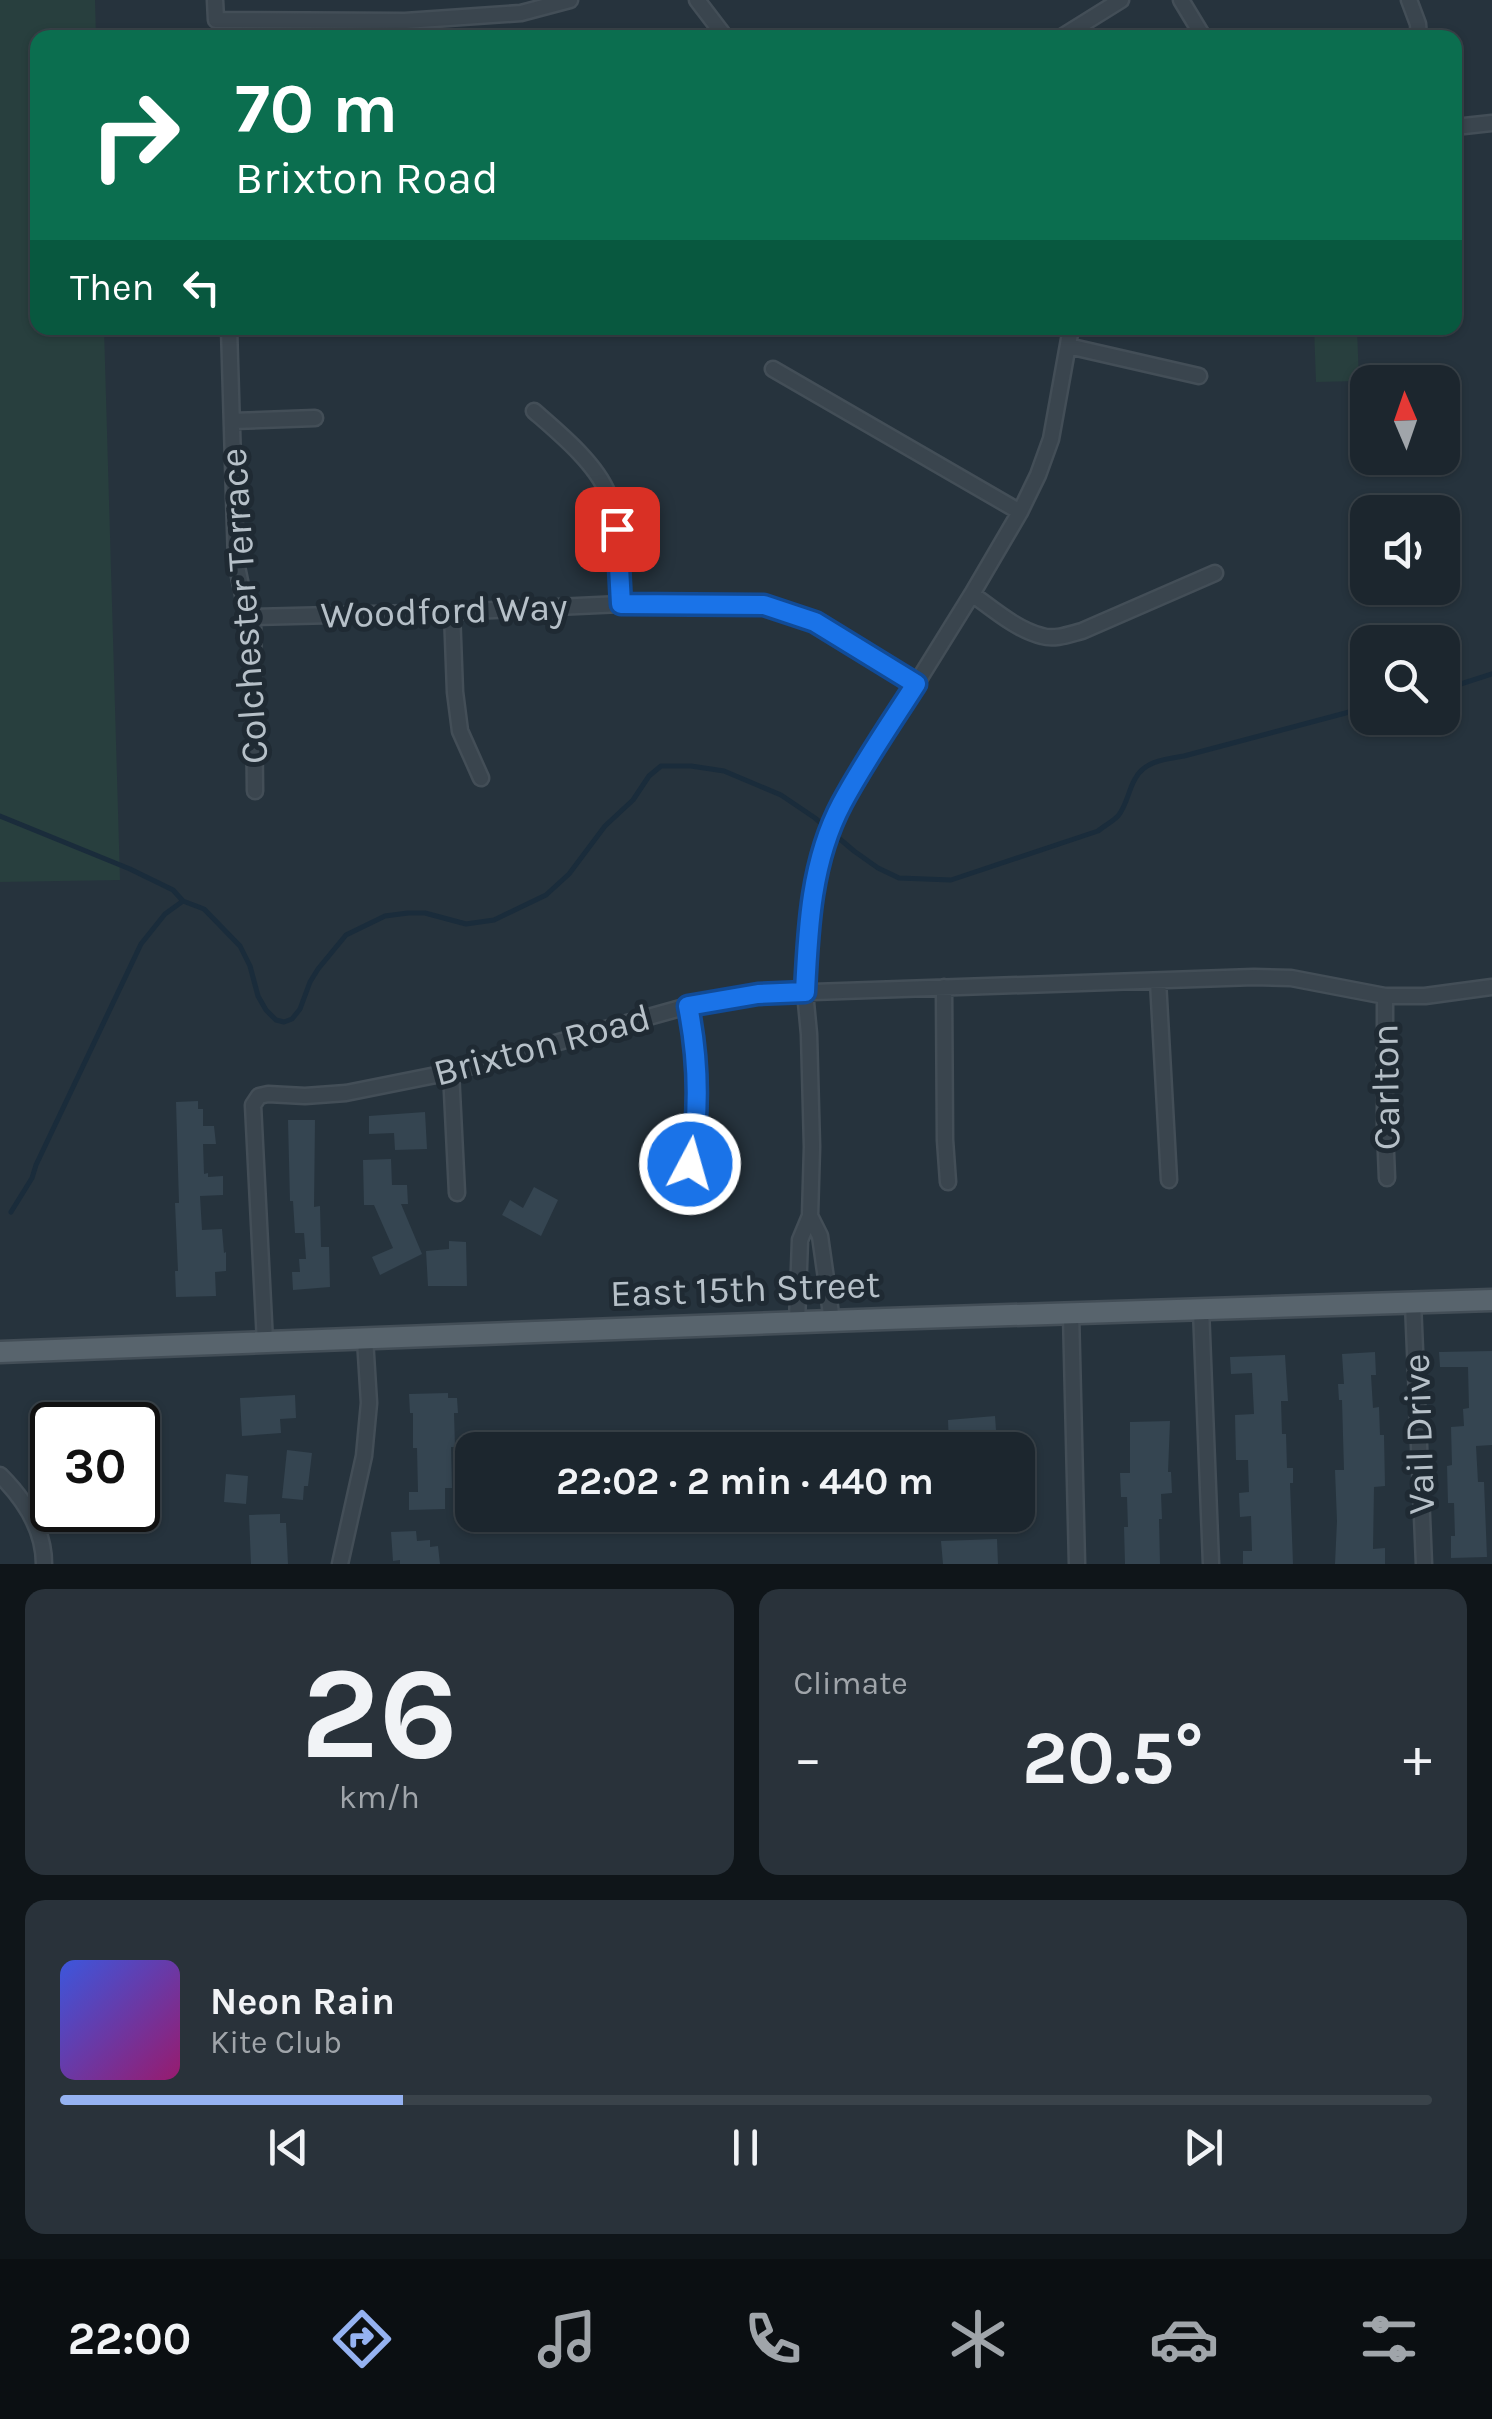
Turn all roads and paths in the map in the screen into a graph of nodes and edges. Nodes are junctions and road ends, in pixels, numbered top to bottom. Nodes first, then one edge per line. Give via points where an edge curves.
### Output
1 (215, 0) edge
2 (570, 0) edge
3 (697, 0) edge
4 (1122, 0) edge
5 (1181, 0) edge
6 (1409, 0) edge
7 (720, 30) edge
8 (1073, 30) edge
9 (1199, 30) edge
10 (1418, 30) edge
11 (1492, 122) edge
12 (1462, 126) edge
13 (229, 335) edge
14 (1070, 335) edge
15 (1068, 346) junction
16 (773, 369) dead end
17 (1199, 376) dead end
18 (534, 411) dead end
19 (316, 418) dead end
20 (232, 421) junction
21 (1020, 512) junction
22 (1215, 573) dead end
23 (972, 594) junction
24 (621, 604) junction
25 (452, 612) junction
26 (253, 618) junction
27 (916, 684) junction
28 (480, 778) dead end
29 (255, 791) dead end
30 (1158, 981) junction
31 (944, 987) junction
32 (1492, 987) edge
33 (805, 992) junction
34 (1385, 996) junction
35 (688, 1006) junction
36 (450, 1072) junction
37 (1388, 1178) dead end
38 (1169, 1180) dead end
39 (948, 1182) dead end
40 (678, 1184) dead end
41 (458, 1193) dead end
42 (810, 1216) junction
43 (1492, 1300) edge
44 (1413, 1303) junction
45 (1201, 1309) junction
46 (1070, 1313) junction
47 (832, 1320) junction
48 (797, 1322) junction
49 (365, 1340) junction
50 (265, 1342) junction
51 (0, 1352) edge
52 (0, 1475) edge
53 (44, 1564) edge
54 (340, 1564) edge
55 (1077, 1564) edge
56 (1211, 1564) edge
57 (1424, 1564) edge

1 - 2 street via 216,20 330,21 521,13
3 - 7 street
4 - 8 street
5 - 9 street
6 - 10 street
11 - 12 street
13 - 20 street, Colchester Terrace
14 - 15 street
15 - 17 street
15 - 21 street via 1051,439
16 - 21 street
18 - 24 street via 607,491 617,529
19 - 20 street, Colchester Terrace
20 - 26 street, Colchester Terrace via 236,562
21 - 23 street
22 - 23 street via 1061,636 1019,626
23 - 27 street
24 - 25 street, Woodford Way
24 - 27 street, Woodford Way via 764,605 815,622
25 - 26 street, Woodford Way
25 - 28 street via 460,731
26 - 29 street, Colchester Terrace
27 - 33 street via 841,805 823,852 808,929
30 - 31 street, Brixton Road
30 - 34 street, Brixton Road via 1291,978
30 - 38 street
31 - 33 street, Brixton Road
31 - 39 street
32 - 34 street, Brixton Road
33 - 35 street, Brixton Road
33 - 42 street
34 - 37 street, Carlton
35 - 36 street, Brixton Road
35 - 40 street via 696,1135
36 - 41 street
36 - 50 street, Brixton Road via 346,1094 259,1096 253,1105
42 - 47 street via 820,1236
42 - 48 street via 800,1240
43 - 44 main road, East 15th Street
44 - 45 main road, East 15th Street
44 - 57 street, Vail Drive
45 - 46 main road, East 15th Street
45 - 56 street
46 - 47 main road, East 15th Street
46 - 55 street
47 - 48 main road, East 15th Street
48 - 49 main road, East 15th Street
49 - 50 main road, East 15th Street
49 - 54 street via 364,1456
50 - 51 main road, East 15th Street
52 - 53 street via 34,1520

